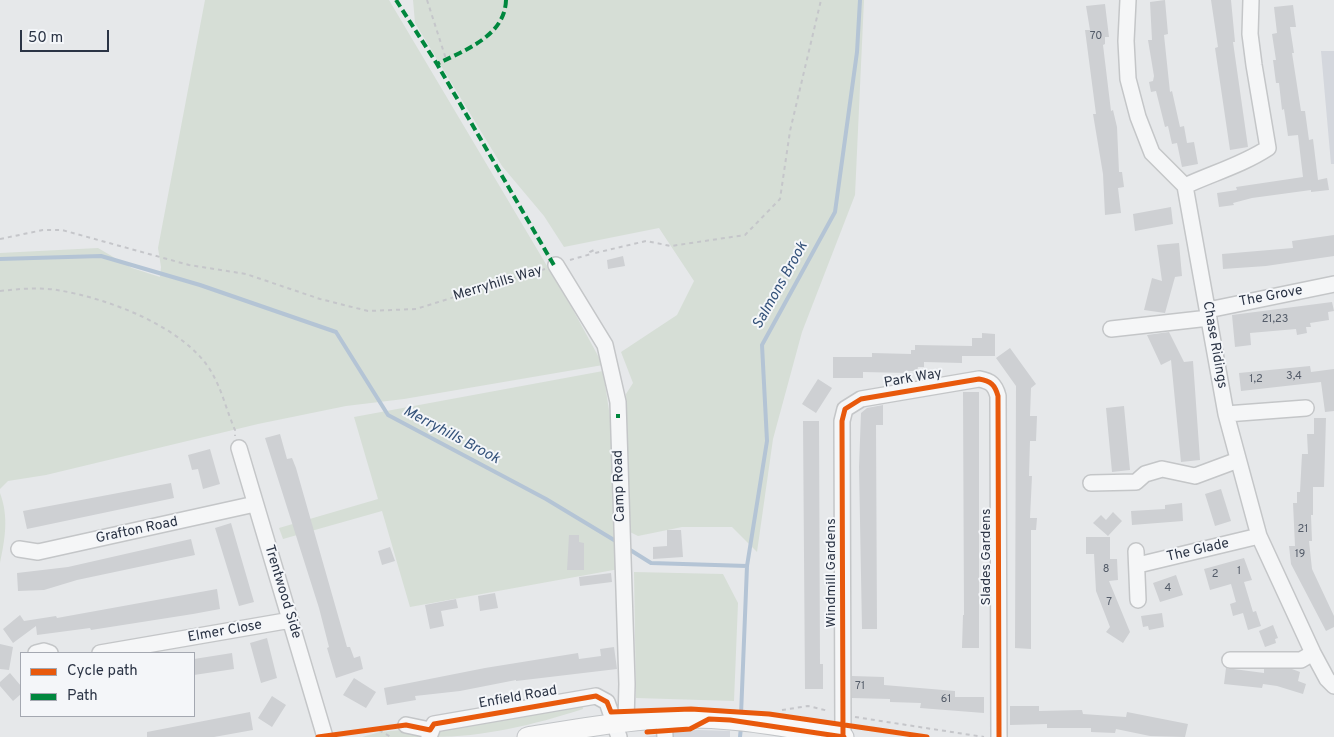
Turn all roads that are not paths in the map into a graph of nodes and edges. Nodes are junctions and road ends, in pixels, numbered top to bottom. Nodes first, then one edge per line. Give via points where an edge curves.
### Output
1 (1128, 0) edge
2 (1251, 0) edge
3 (1185, 186) junction
4 (556, 265) road end
5 (1334, 284) edge
6 (1208, 314) junction
7 (1111, 329) dead end
8 (988, 380) joint
9 (1306, 408) dead end
10 (845, 409) joint
11 (1226, 414) junction
12 (239, 448) road end
13 (1238, 460) junction
14 (1091, 483) dead end
15 (255, 504) junction
16 (1259, 536) junction
17 (19, 549) dead end
18 (1138, 600) dead end
19 (291, 620) junction
20 (106, 652) edge
21 (1313, 654) junction
22 (1230, 660) dead end
23 (1334, 686) edge
24 (406, 725) road end
25 (620, 728) edge
26 (664, 728) edge
27 (429, 734) edge
28 (325, 737) edge
29 (527, 737) edge
30 (843, 737) edge
31 (998, 737) edge

1 - 3 street via 1128,79 1138,118 1152,153
2 - 3 street via 1250,34 1255,74 1273,150
3 - 6 street, Chase Ridings
4 - 25 street, Camp Road via 605,345 618,402 627,684
5 - 6 street, The Grove
6 - 7 street, The Grove
6 - 11 street, Chase Ridings
8 - 10 street, Park Way via 862,399
8 - 31 street, Slades Gardens via 995,386 998,396
9 - 11 street
10 - 30 street, Windmill Gardens via 842,421
11 - 13 street, Chase Ridings
12 - 15 street, Trentwood Side
13 - 14 street via 1195,476 1162,469 1146,474 1136,482
13 - 16 street, Chase Ridings
15 - 17 street, Grafton Road via 38,552
15 - 19 street, Trentwood Side
16 - 18 street, The Glade via 1137,558
16 - 21 street, Chase Ridings
19 - 20 street, Elmer Close
19 - 28 street, Trentwood Side
21 - 22 street via 1301,660
21 - 23 street, Chase Ridings
24 - 27 street
25 - 26 main road
25 - 27 street, Enfield Road via 607,702 596,696 434,724
25 - 29 main road
26 - 30 main road via 730,720

